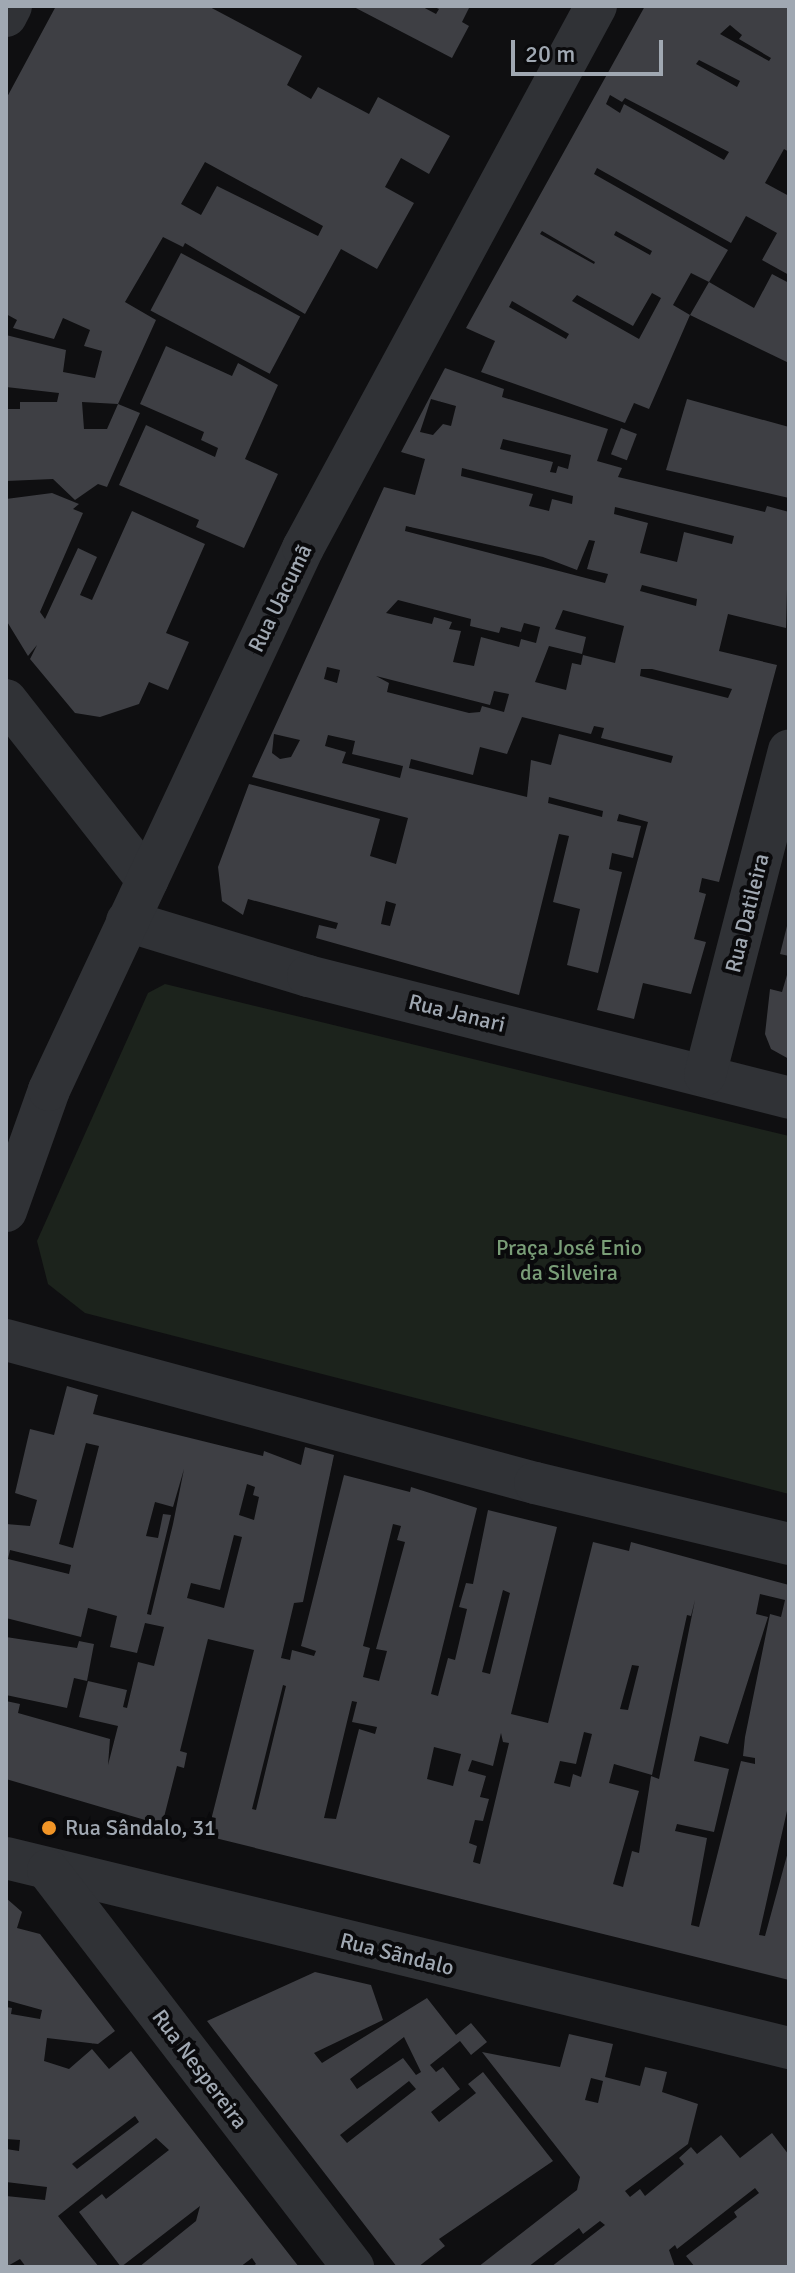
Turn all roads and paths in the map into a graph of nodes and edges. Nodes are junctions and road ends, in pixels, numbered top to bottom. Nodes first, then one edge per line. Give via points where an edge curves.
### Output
1 (11, 6) edge
2 (596, 6) edge
3 (6, 16) edge
4 (6, 700) edge
5 (789, 751) edge
6 (147, 880) junction
7 (127, 921) junction
8 (705, 1075) junction
9 (789, 1098) edge
10 (6, 1211) edge
11 (6, 1340) edge
12 (789, 1544) edge
13 (6, 1858) edge
14 (48, 1870) junction
15 (776, 2047) edge
16 (789, 2079) edge
17 (353, 2267) edge

1 - 3 street
2 - 6 street, Rua Uacumã via 303,548
4 - 6 street
5 - 8 street, Rua Datileira
6 - 7 street, Rua Uacumã
7 - 8 street, Rua Janari via 308,976
7 - 10 street, Rua Uacumã via 49,1090
8 - 9 street, Rua Janari
11 - 12 street via 535,1483
13 - 14 street, Rua Sãndalo
14 - 15 street, Rua Sãndalo
14 - 17 street, Rua Nespereira
15 - 16 street

